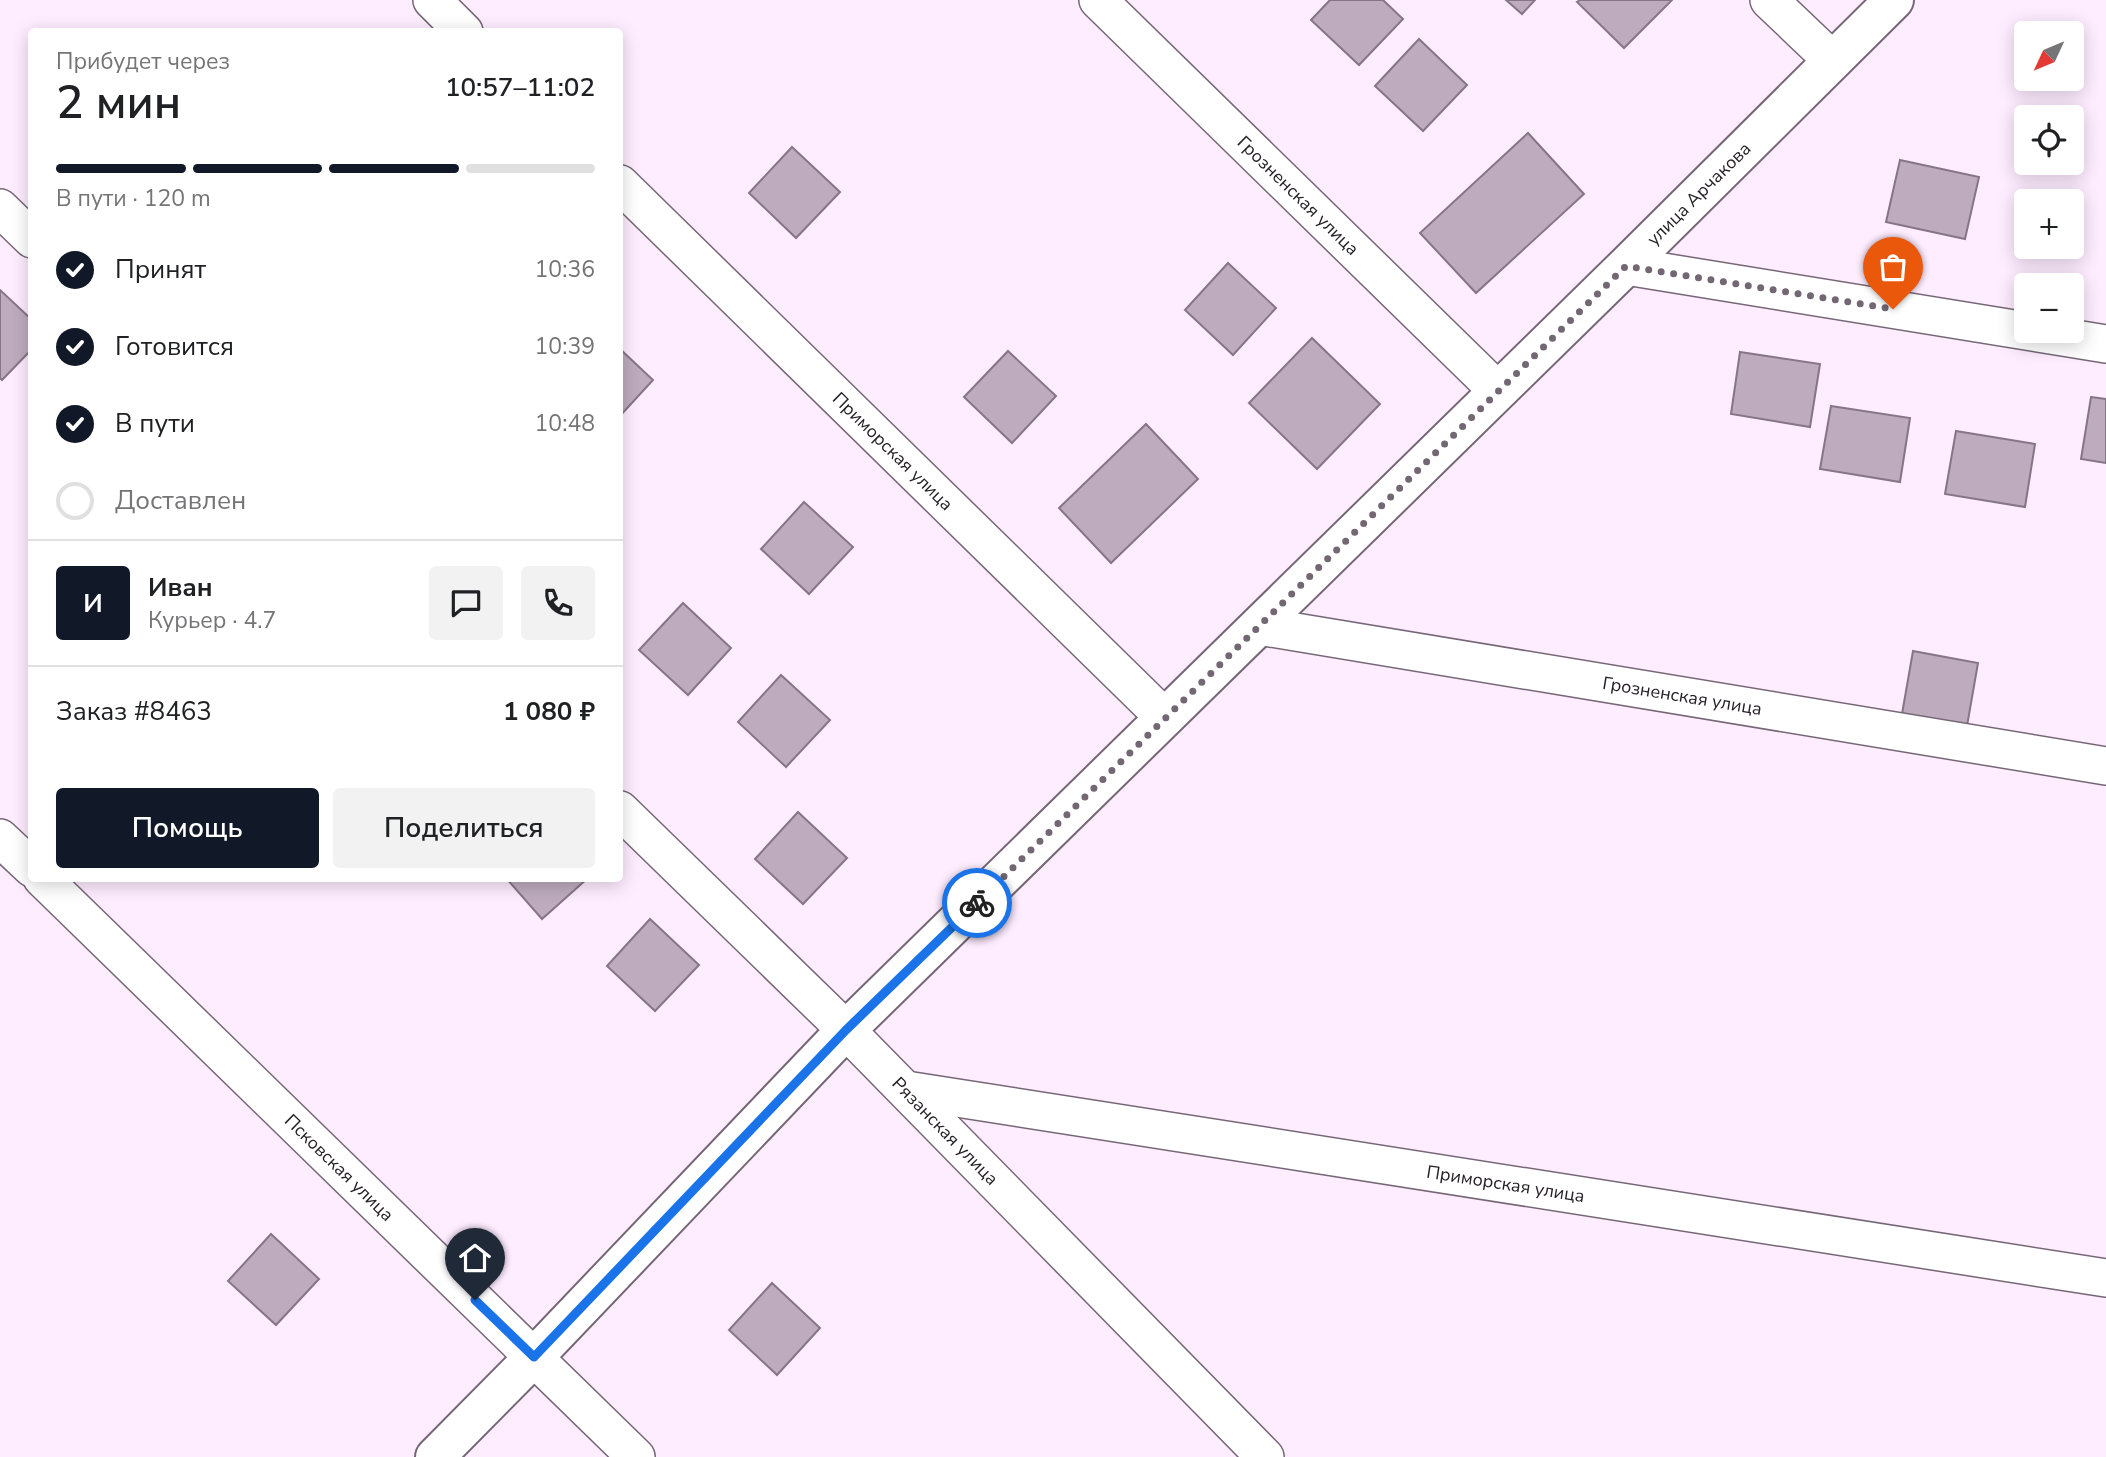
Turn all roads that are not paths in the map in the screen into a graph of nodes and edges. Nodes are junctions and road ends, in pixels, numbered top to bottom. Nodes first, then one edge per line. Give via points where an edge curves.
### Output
1 (432, 0) edge
2 (1098, 0) edge
3 (1769, 0) edge
4 (1894, 0) edge
5 (460, 28) edge
6 (1833, 61) junction
7 (623, 187) edge
8 (0, 208) edge
9 (28, 235) edge
10 (1626, 266) junction
11 (2106, 344) edge
12 (1498, 391) junction
13 (1259, 626) junction
14 (1165, 718) junction
15 (2106, 766) edge
16 (623, 813) edge
17 (0, 838) edge
18 (28, 864) edge
19 (46, 882) edge
20 (846, 1030) junction
21 (905, 1090) junction
22 (2106, 1278) edge
23 (534, 1357) junction
24 (435, 1457) edge
25 (636, 1457) edge
26 (1265, 1457) edge

1 - 5 street
2 - 12 street, Грозненская улица
3 - 6 street
4 - 6 street, улица Арчакова
6 - 10 street, улица Арчакова
7 - 14 street, Приморская улица
8 - 9 street
10 - 11 street
10 - 12 street, улица Арчакова
12 - 13 street, улица Арчакова
13 - 14 street, улица Арчакова
13 - 15 street, Грозненская улица
14 - 20 street, улица Арчакова
16 - 20 street, Рязанская улица
17 - 18 street
19 - 23 street, Псковская улица
20 - 21 street, Рязанская улица
20 - 23 street, улица Арчакова
21 - 22 street, Приморская улица
21 - 26 street, Рязанская улица
23 - 24 street, улица Арчакова
23 - 25 street, Псковская улица

